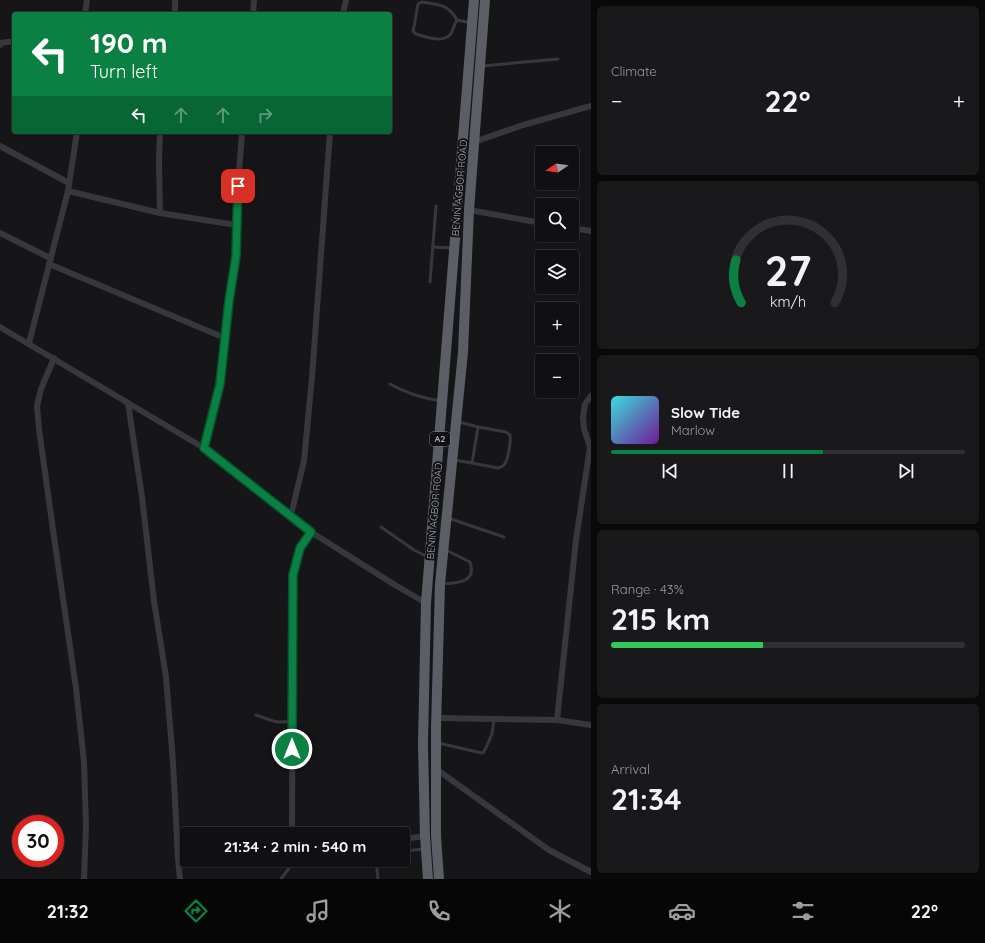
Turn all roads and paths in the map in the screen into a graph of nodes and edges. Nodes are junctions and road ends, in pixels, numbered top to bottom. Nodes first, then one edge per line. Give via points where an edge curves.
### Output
1 (87, 0) edge
2 (175, 0) edge
3 (254, 0) edge
4 (346, 0) edge
5 (474, 0) edge
6 (485, 0) edge
7 (85, 12) edge
8 (174, 12) edge
9 (253, 12) edge
10 (343, 12) edge
11 (457, 20) junction
12 (472, 23) junction
13 (12, 41) edge
14 (0, 45) edge
15 (558, 60) dead end
16 (480, 66) junction
17 (591, 106) edge
18 (77, 134) edge
19 (160, 134) edge
20 (242, 134) edge
21 (330, 134) edge
22 (474, 142) junction
23 (0, 146) edge
24 (69, 183) junction
25 (68, 191) junction
26 (436, 206) dead end
27 (469, 210) junction
28 (160, 213) junction
29 (535, 222) edge
30 (236, 224) junction
31 (579, 229) edge
32 (591, 231) edge
33 (0, 233) edge
34 (433, 247) junction
35 (454, 249) junction
36 (49, 261) junction
37 (430, 282) dead end
38 (0, 327) edge
39 (225, 338) junction
40 (29, 343) junction
41 (446, 350) junction
42 (463, 352) junction
43 (54, 358) junction
44 (390, 384) dead end
45 (591, 396) edge
46 (442, 401) junction
47 (128, 403) junction
48 (456, 421) junction
49 (478, 427) junction
50 (204, 448) junction
51 (452, 460) junction
52 (472, 463) junction
53 (291, 515) junction
54 (446, 517) junction
55 (381, 527) dead end
56 (311, 532) junction
57 (504, 537) dead end
58 (444, 549) junction
59 (429, 558) junction
60 (440, 584) junction
61 (426, 603) junction
62 (256, 715) dead end
63 (436, 718) junction
64 (494, 719) junction
65 (557, 720) junction
66 (292, 721) junction
67 (591, 725) edge
68 (436, 742) junction
69 (436, 769) junction
70 (292, 827) edge
71 (425, 836) junction
72 (410, 837) edge
73 (426, 848) junction
74 (410, 850) edge
75 (178, 859) joint
76 (290, 867) edge
77 (377, 867) edge
78 (591, 872) edge
79 (84, 879) edge
80 (180, 879) edge
81 (281, 879) edge
82 (378, 879) edge
83 (428, 879) edge
84 (439, 879) edge

1 - 7 street
2 - 8 street
3 - 9 street
4 - 10 street
5 - 12 highway, BENIN AGBOR ROAD / A2
6 - 16 highway, BENIN AGBOR ROAD / A2
11 - 11 lane via 448,8 422,2 418,4 413,30 416,34 443,39 451,33
11 - 12 lane
12 - 35 highway, BENIN AGBOR ROAD / A2
13 - 14 street
15 - 16 lane
16 - 22 highway, BENIN AGBOR ROAD / A2
17 - 22 street
18 - 24 street
19 - 28 street
20 - 30 street
21 - 53 street via 304,461
22 - 27 highway, BENIN AGBOR ROAD / A2
23 - 24 street
24 - 25 street
25 - 28 street
25 - 36 street
26 - 34 lane
27 - 29 street
27 - 42 highway, BENIN AGBOR ROAD / A2
28 - 30 street
30 - 39 street via 236,256
31 - 32 street
33 - 36 street
34 - 35 lane
34 - 37 lane
35 - 41 highway, BENIN AGBOR ROAD / A2
36 - 39 street
36 - 40 street
38 - 40 street
39 - 50 street via 220,384
40 - 43 street
41 - 42 highway
41 - 46 highway, BENIN AGBOR ROAD / A2
42 - 48 highway, BENIN AGBOR ROAD / A2
43 - 47 street
43 - 79 street via 37,406 84,762
44 - 46 lane via 405,393
45 - 65 street via 585,404 583,417 590,447 576,540
46 - 59 highway, BENIN AGBOR ROAD / A2
47 - 50 street
47 - 75 street via 166,677
48 - 49 lane
48 - 51 highway, BENIN AGBOR ROAD / A2
49 - 52 lane
49 - 52 lane via 506,432 511,440 506,464 502,467
50 - 53 street
51 - 52 lane
51 - 54 highway, BENIN AGBOR ROAD / A2
53 - 56 street
54 - 57 lane
54 - 58 highway, BENIN AGBOR ROAD / A2
55 - 59 lane
56 - 61 street
56 - 66 street via 300,548 293,575
58 - 60 highway, BENIN AGBOR ROAD / A2
58 - 60 lane via 470,562 472,568 471,575 465,581
59 - 61 highway, BENIN AGBOR ROAD / A2
60 - 63 highway, BENIN AGBOR ROAD / A2
61 - 71 highway, BENIN AGBOR ROAD / A2 via 423,744
62 - 66 lane via 273,722
63 - 64 street
63 - 68 highway, BENIN AGBOR ROAD / A2
64 - 65 street
64 - 68 lane via 492,734 482,753
65 - 67 street
66 - 70 street
68 - 69 highway, BENIN AGBOR ROAD / A2
69 - 78 street via 549,850
69 - 84 highway, BENIN AGBOR ROAD / A2
71 - 72 street
71 - 73 highway, BENIN AGBOR ROAD / A2
73 - 74 lane
73 - 83 highway, BENIN AGBOR ROAD / A2
75 - 80 street
76 - 81 lane
77 - 82 lane

